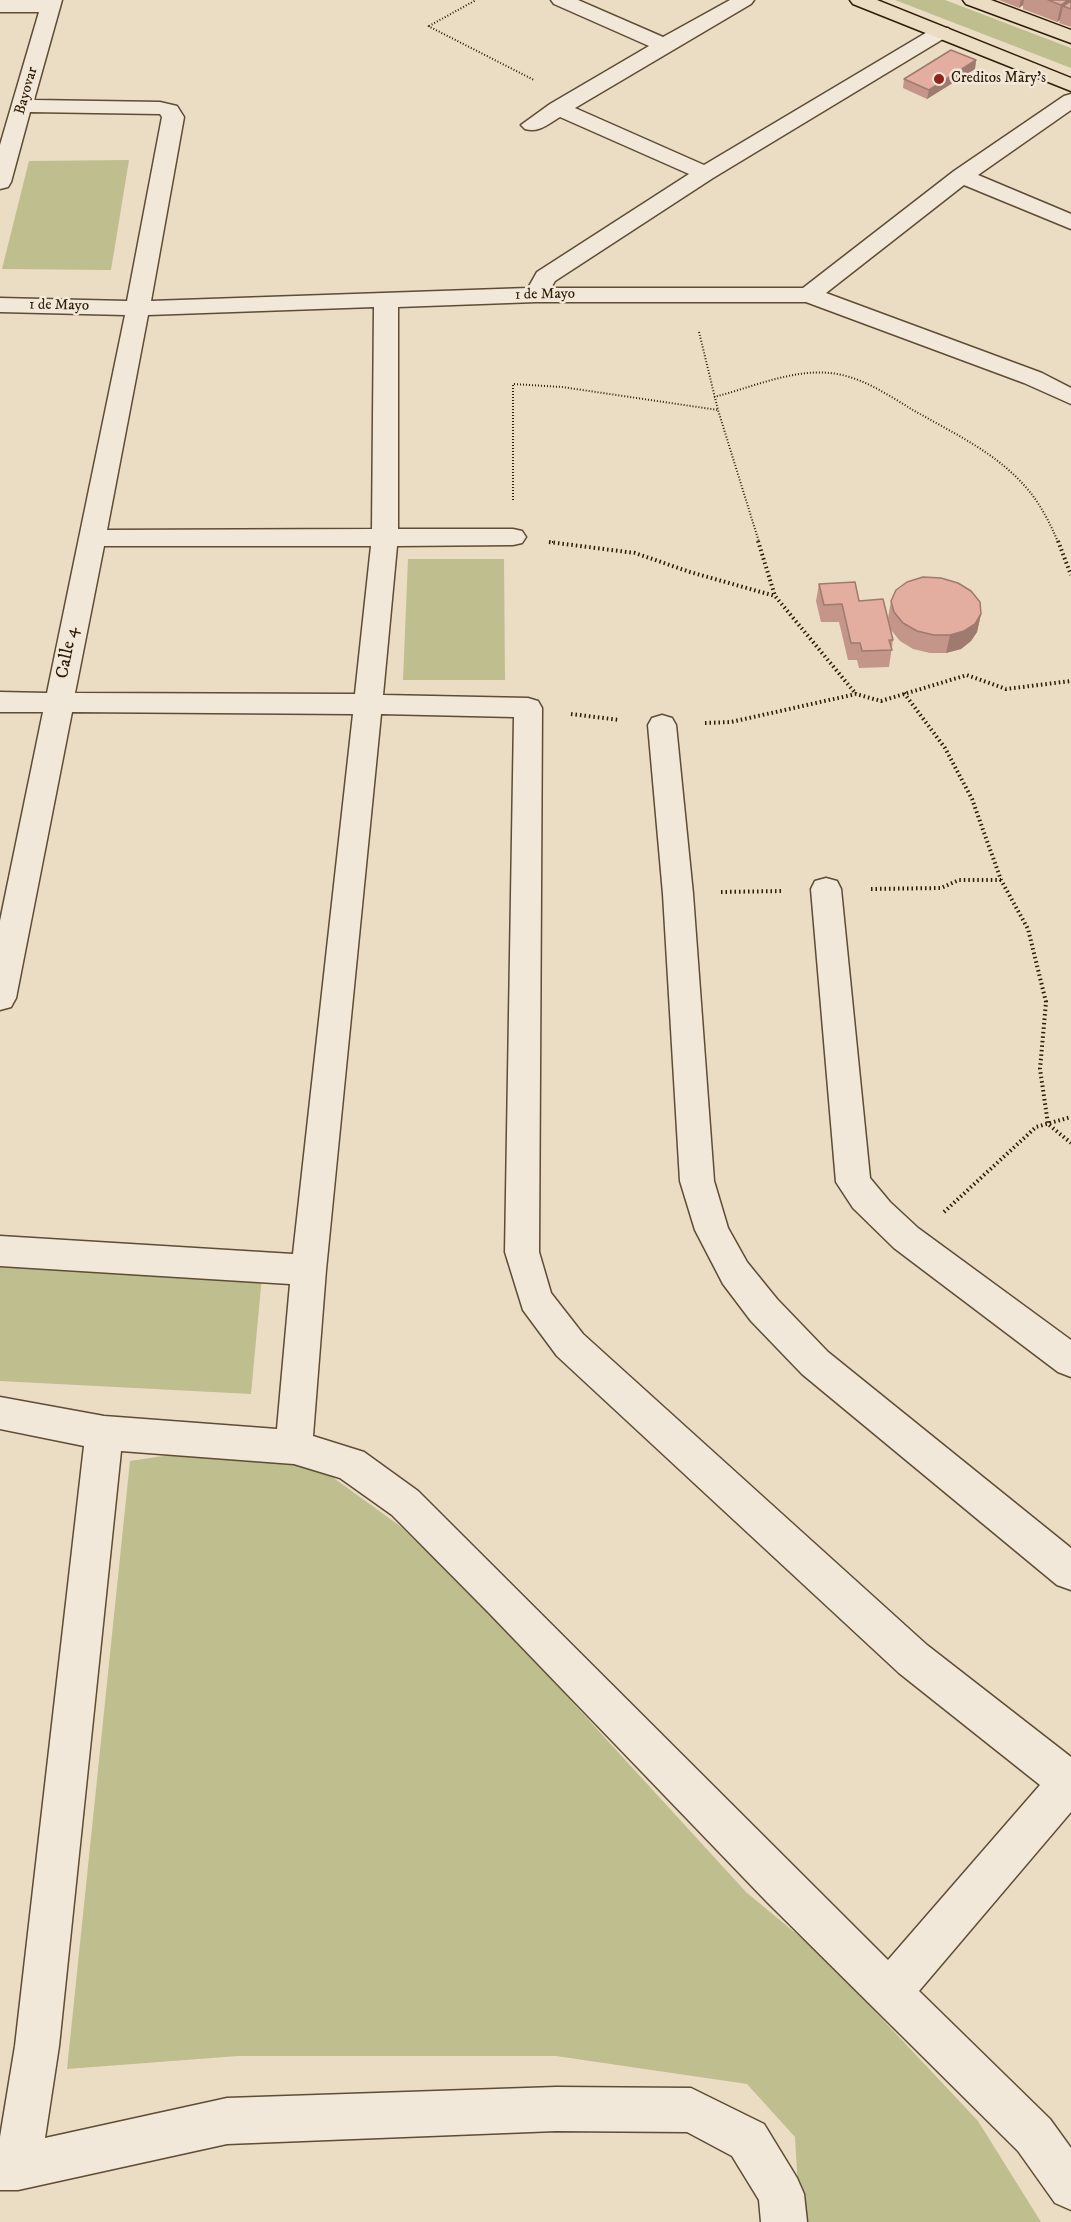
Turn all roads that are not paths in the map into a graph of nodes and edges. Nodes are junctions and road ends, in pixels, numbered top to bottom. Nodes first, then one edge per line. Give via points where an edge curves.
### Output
1 (561, 0) edge
2 (744, 0) edge
3 (860, 0) edge
4 (973, 0) edge
5 (51, 3) edge
6 (0, 6) edge
7 (941, 33) junction
8 (1071, 37) edge
9 (664, 45) junction
10 (1071, 85) edge
11 (1071, 100) edge
12 (565, 104) junction
13 (23, 106) junction
14 (532, 126) dead end
15 (705, 174) junction
16 (962, 176) junction
17 (1, 177) edge
18 (1071, 222) edge
19 (536, 295) junction
20 (809, 295) junction
21 (386, 301) junction
22 (0, 305) edge
23 (139, 308) junction
24 (1071, 397) edge
25 (385, 537) junction
26 (513, 537) road end
27 (91, 538) junction
28 (0, 702) edge
29 (58, 702) junction
30 (369, 704) junction
31 (662, 725) road end
32 (826, 889) dead end
33 (10, 900) edge
34 (0, 998) edge
35 (0, 1251) edge
36 (309, 1270) junction
37 (1071, 1361) edge
38 (0, 1413) edge
39 (104, 1433) junction
40 (294, 1447) junction
41 (1071, 1572) edge
42 (1071, 1783) edge
43 (888, 1993) junction
44 (9, 2167) edge
45 (1071, 2187) edge
46 (784, 2222) edge

1 - 9 street
2 - 9 street
3 - 7 main road
4 - 8 main road
5 - 6 street
5 - 13 street, Bayovar
7 - 10 main road
7 - 15 street
9 - 12 street
11 - 16 street
12 - 14 street
12 - 15 street
13 - 17 street, Bayovar
13 - 23 street, Calle 4 via 170,110 173,117
15 - 19 street via 546,277
16 - 18 street
16 - 20 street
19 - 20 street, 1 de Mayo
19 - 21 street, 1 de Mayo
20 - 24 street, 1 de Mayo via 1034,378
21 - 23 street, 1 de Mayo
21 - 25 street
22 - 23 street, 1 de Mayo
23 - 27 street, Calle 4
25 - 26 street
25 - 27 street
25 - 30 street
27 - 29 street, Calle 4
28 - 29 street
29 - 30 street
29 - 33 street, Calle 4
30 - 36 street
30 - 42 street via 528,708 522,1252 535,1299 570,1345 913,1659
31 - 41 street via 678,894 697,1181 712,1230 735,1272 764,1310 815,1363
32 - 37 street via 853,1182 869,1205 898,1233
33 - 34 street, Calle 4
35 - 36 street
36 - 40 street
38 - 39 street
39 - 40 street
39 - 44 street via 37,2046
40 - 43 street via 351,1464 405,1503
42 - 43 street
43 - 45 street via 1034,2136
44 - 46 street via 227,2121 556,2109 692,2110 748,2140 782,2194

